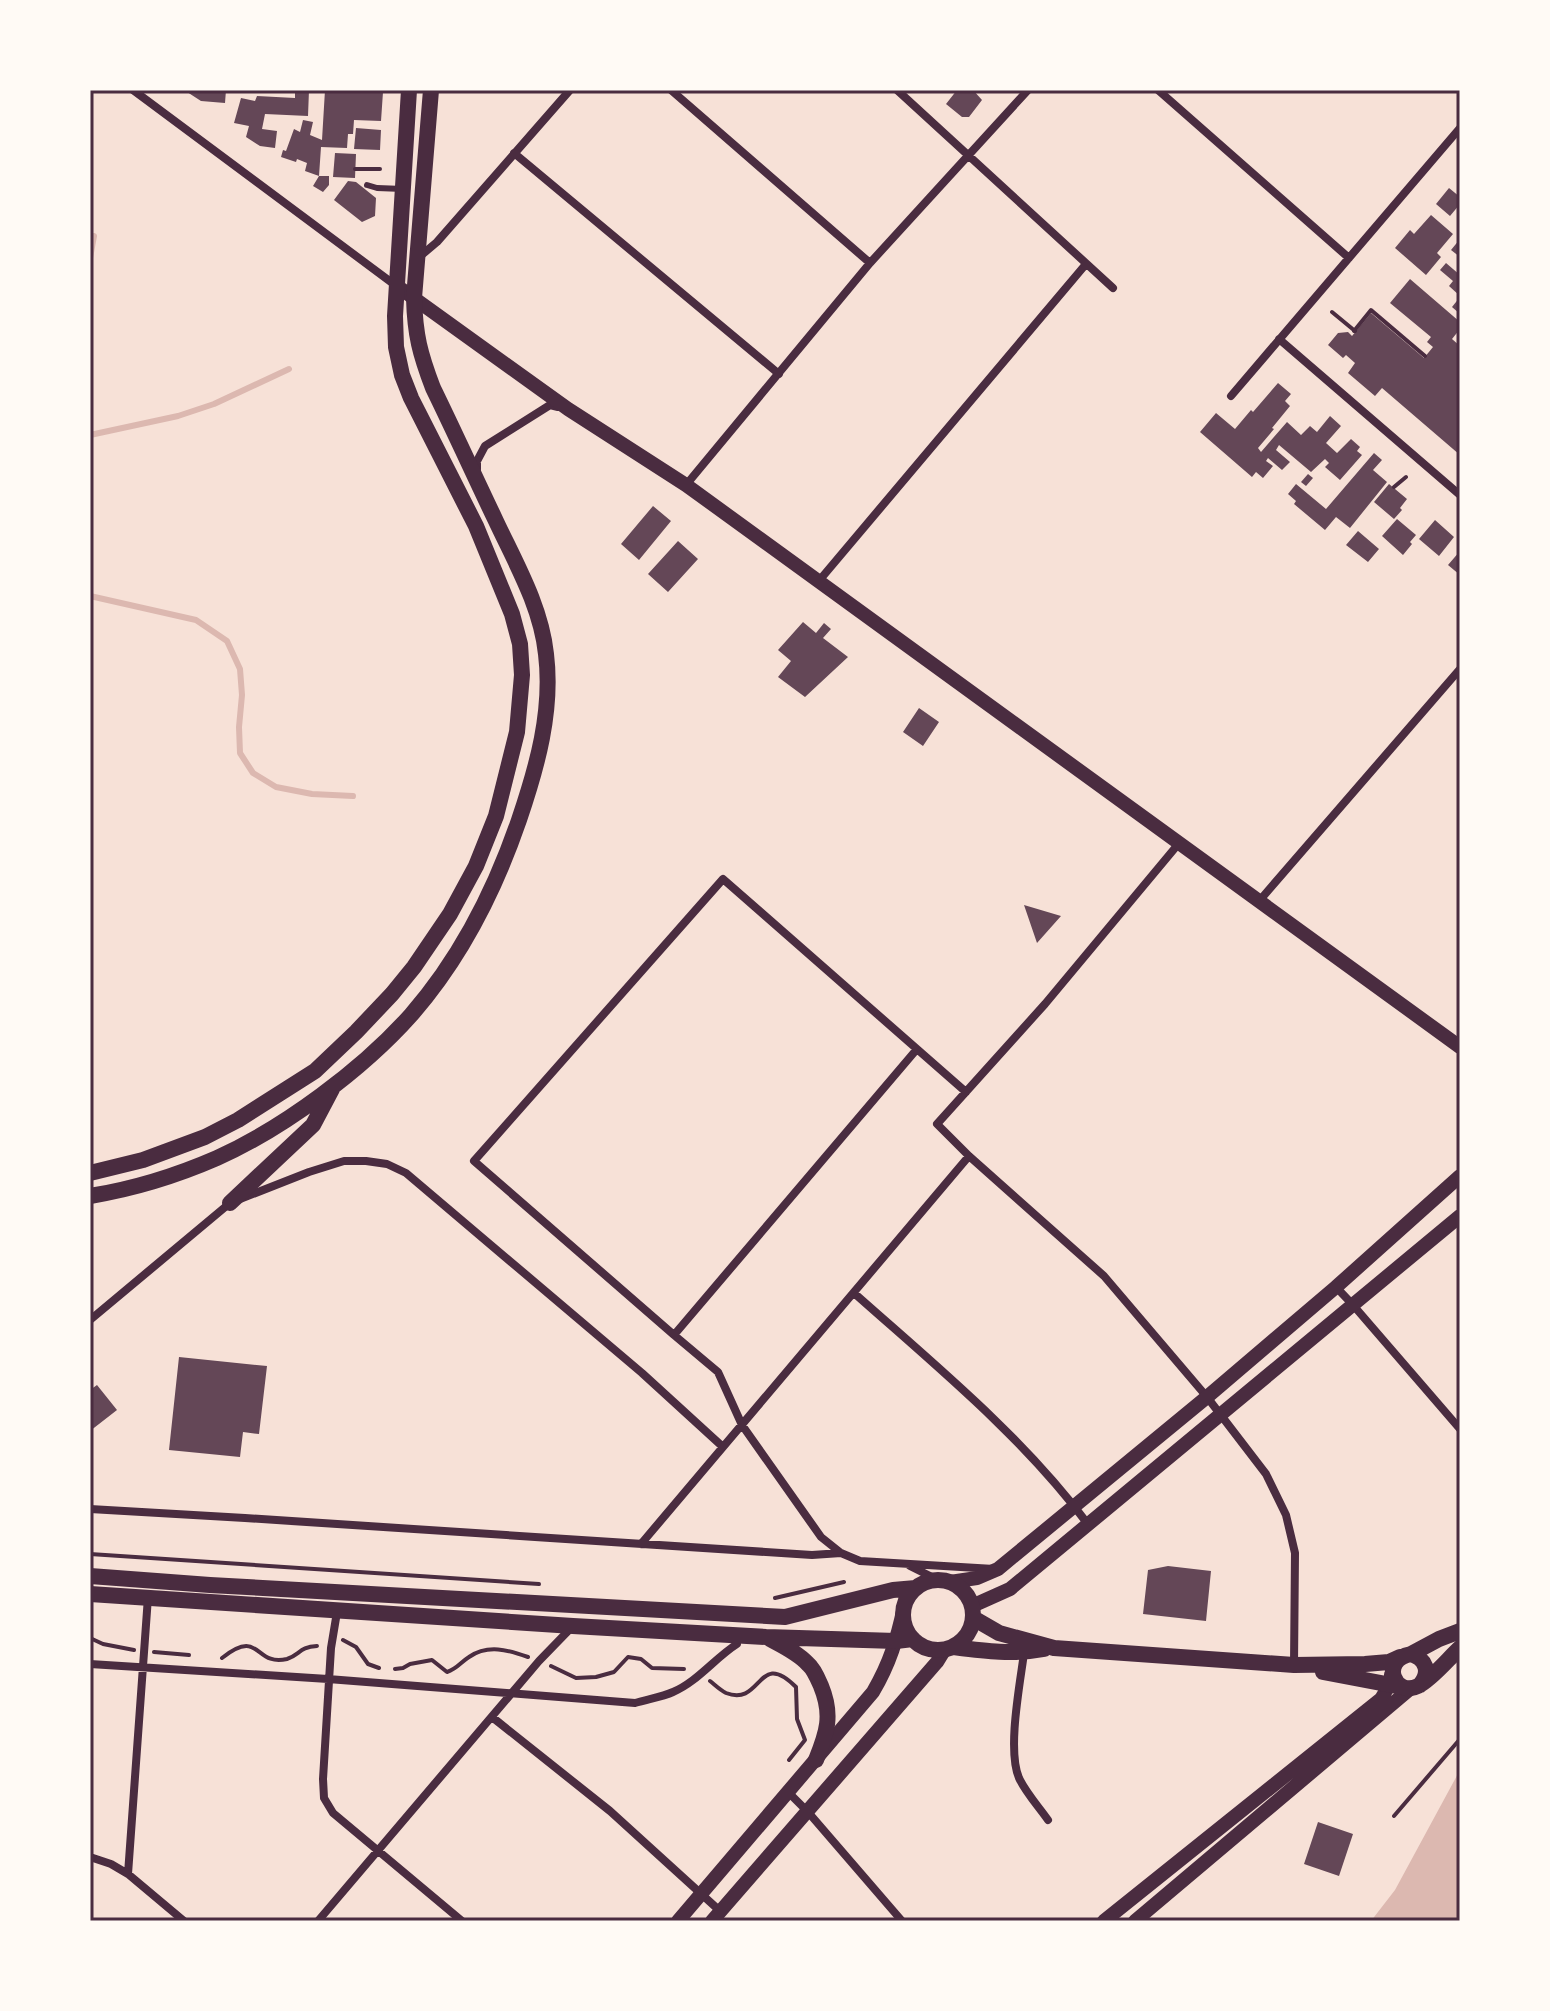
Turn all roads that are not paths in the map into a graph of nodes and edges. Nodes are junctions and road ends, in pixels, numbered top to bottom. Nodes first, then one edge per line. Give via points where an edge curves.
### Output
1 (133, 90) edge
2 (409, 90) edge
3 (431, 90) edge
4 (570, 90) edge
5 (671, 90) edge
6 (897, 90) edge
7 (1028, 90) edge
8 (1158, 90) edge
9 (1460, 128) edge
10 (514, 153) junction
11 (968, 156) junction
12 (367, 185) dead end
13 (403, 189) junction
14 (1349, 258) junction
15 (418, 259) junction
16 (870, 263) junction
17 (1086, 264) junction
18 (397, 286) junction
19 (1113, 288) dead end
20 (414, 298) junction
21 (1279, 339) junction
22 (779, 374) junction
23 (1231, 396) dead end
24 (568, 409) junction
25 (478, 482) junction
26 (686, 485) junction
27 (1460, 495) edge
28 (818, 582) junction
29 (1460, 669) edge
30 (1180, 842) junction
31 (1260, 900) junction
32 (1460, 1047) edge
33 (917, 1049) junction
34 (335, 1084) junction
35 (966, 1092) junction
36 (969, 1156) junction
37 (90, 1173) edge
38 (1460, 1176) edge
39 (90, 1196) edge
40 (230, 1203) junction
41 (1460, 1216) edge
42 (1336, 1287) junction
43 (854, 1293) junction
44 (1353, 1305) junction
45 (90, 1320) edge
46 (674, 1335) junction
47 (1207, 1397) junction
48 (1220, 1414) junction
49 (742, 1425) junction
50 (1460, 1429) edge
51 (723, 1447) junction
52 (1075, 1506) junction
53 (90, 1509) edge
54 (1087, 1523) junction
55 (641, 1544) junction
56 (841, 1553) junction
57 (906, 1564) junction
58 (998, 1569) junction
59 (90, 1576) edge
60 (944, 1581) junction
61 (916, 1588) junction
62 (90, 1594) edge
63 (148, 1597) junction
64 (337, 1612) junction
65 (972, 1612) junction
66 (573, 1626) junction
67 (1460, 1631) edge
68 (735, 1634) junction
69 (766, 1637) junction
70 (905, 1640) junction
71 (949, 1648) junction
72 (1054, 1648) junction
73 (1460, 1648) edge
74 (1024, 1653) junction
75 (90, 1664) edge
76 (1294, 1665) junction
77 (142, 1667) junction
78 (1404, 1675) junction
79 (328, 1679) junction
80 (514, 1693) junction
81 (492, 1717) junction
82 (816, 1760) junction
83 (789, 1793) junction
84 (808, 1812) junction
85 (1048, 1820) dead end
86 (379, 1850) junction
87 (90, 1857) edge
88 (128, 1874) junction
89 (700, 1895) junction
90 (716, 1916) edge
91 (184, 1921) edge
92 (318, 1921) edge
93 (462, 1921) edge
94 (678, 1921) edge
95 (902, 1921) edge
96 (1104, 1921) edge
97 (1135, 1921) edge

1 - 18 street
2 - 13 main road
3 - 15 main road
4 - 10 street
5 - 16 street
6 - 11 street
7 - 11 street
8 - 14 street
9 - 14 street
10 - 15 street
10 - 22 street
11 - 16 street
11 - 17 street
12 - 13 lane
13 - 18 main road
14 - 21 street
15 - 20 main road
16 - 22 street
17 - 19 street
17 - 28 street
18 - 20 street
18 - 37 main road via 396,347 402,375 476,526 520,644 517,732 496,816 450,914 414,967 315,1071 205,1137
20 - 24 street
20 - 25 main road via 421,355
21 - 23 street
21 - 27 street
22 - 26 street
24 - 25 street via 550,405 485,446 477,461
24 - 26 street
25 - 34 main road via 524,581 546,653 548,690 536,766 509,850 467,936 413,1013
26 - 28 street
28 - 30 street
29 - 31 street
30 - 31 street
30 - 35 street
31 - 32 street
33 - 35 street
33 - 46 street
33 - 46 street via 723,879 474,1161
34 - 39 main road via 216,1158
34 - 40 main road via 313,1125
35 - 36 street via 937,1124
36 - 43 street
36 - 47 street via 1104,1276
38 - 42 street
40 - 45 street
40 - 51 street via 344,1161 387,1164 406,1173
41 - 44 street
42 - 44 street
42 - 47 street
43 - 49 street
43 - 52 street via 997,1423
44 - 48 street
44 - 50 street
46 - 49 street via 718,1372
47 - 48 street
47 - 52 street
48 - 54 street
48 - 76 street via 1266,1474 1286,1515 1295,1553
49 - 51 street
49 - 56 street via 821,1537
51 - 55 street
52 - 54 street
52 - 58 street
53 - 55 street
54 - 65 street via 1010,1589
55 - 56 street
56 - 57 street via 860,1561
57 - 58 street
57 - 60 street
58 - 60 street via 977,1578
59 - 61 main road via 785,1617
60 - 61 main road
60 - 65 main road via 960,1587
61 - 70 main road via 904,1607
62 - 63 main road
63 - 64 main road
63 - 77 street
64 - 66 main road
64 - 79 street
65 - 71 main road via 970,1629
65 - 72 main road via 999,1633
66 - 68 main road
66 - 80 street
67 - 78 main road via 1439,1639
68 - 69 main road
68 - 80 street via 737,1644 675,1691 635,1703
69 - 70 main road
69 - 82 main road via 809,1664 826,1697 827,1734
70 - 71 main road
70 - 82 street via 873,1692
71 - 74 main road
71 - 84 street
72 - 74 main road
72 - 76 main road
73 - 78 main road
74 - 85 street via 1014,1759 1019,1778
75 - 77 street
76 - 78 main road via 1336,1675
76 - 78 main road via 1389,1662
77 - 79 street
77 - 88 street
78 - 96 street
78 - 97 street
79 - 80 street
79 - 86 street via 324,1798 333,1813
80 - 81 street
81 - 86 street
81 - 89 street via 610,1811
82 - 83 street
83 - 84 street
83 - 89 street
84 - 90 street
84 - 95 street
86 - 92 street
86 - 93 street
87 - 88 street
88 - 91 street
89 - 90 street
89 - 94 street

